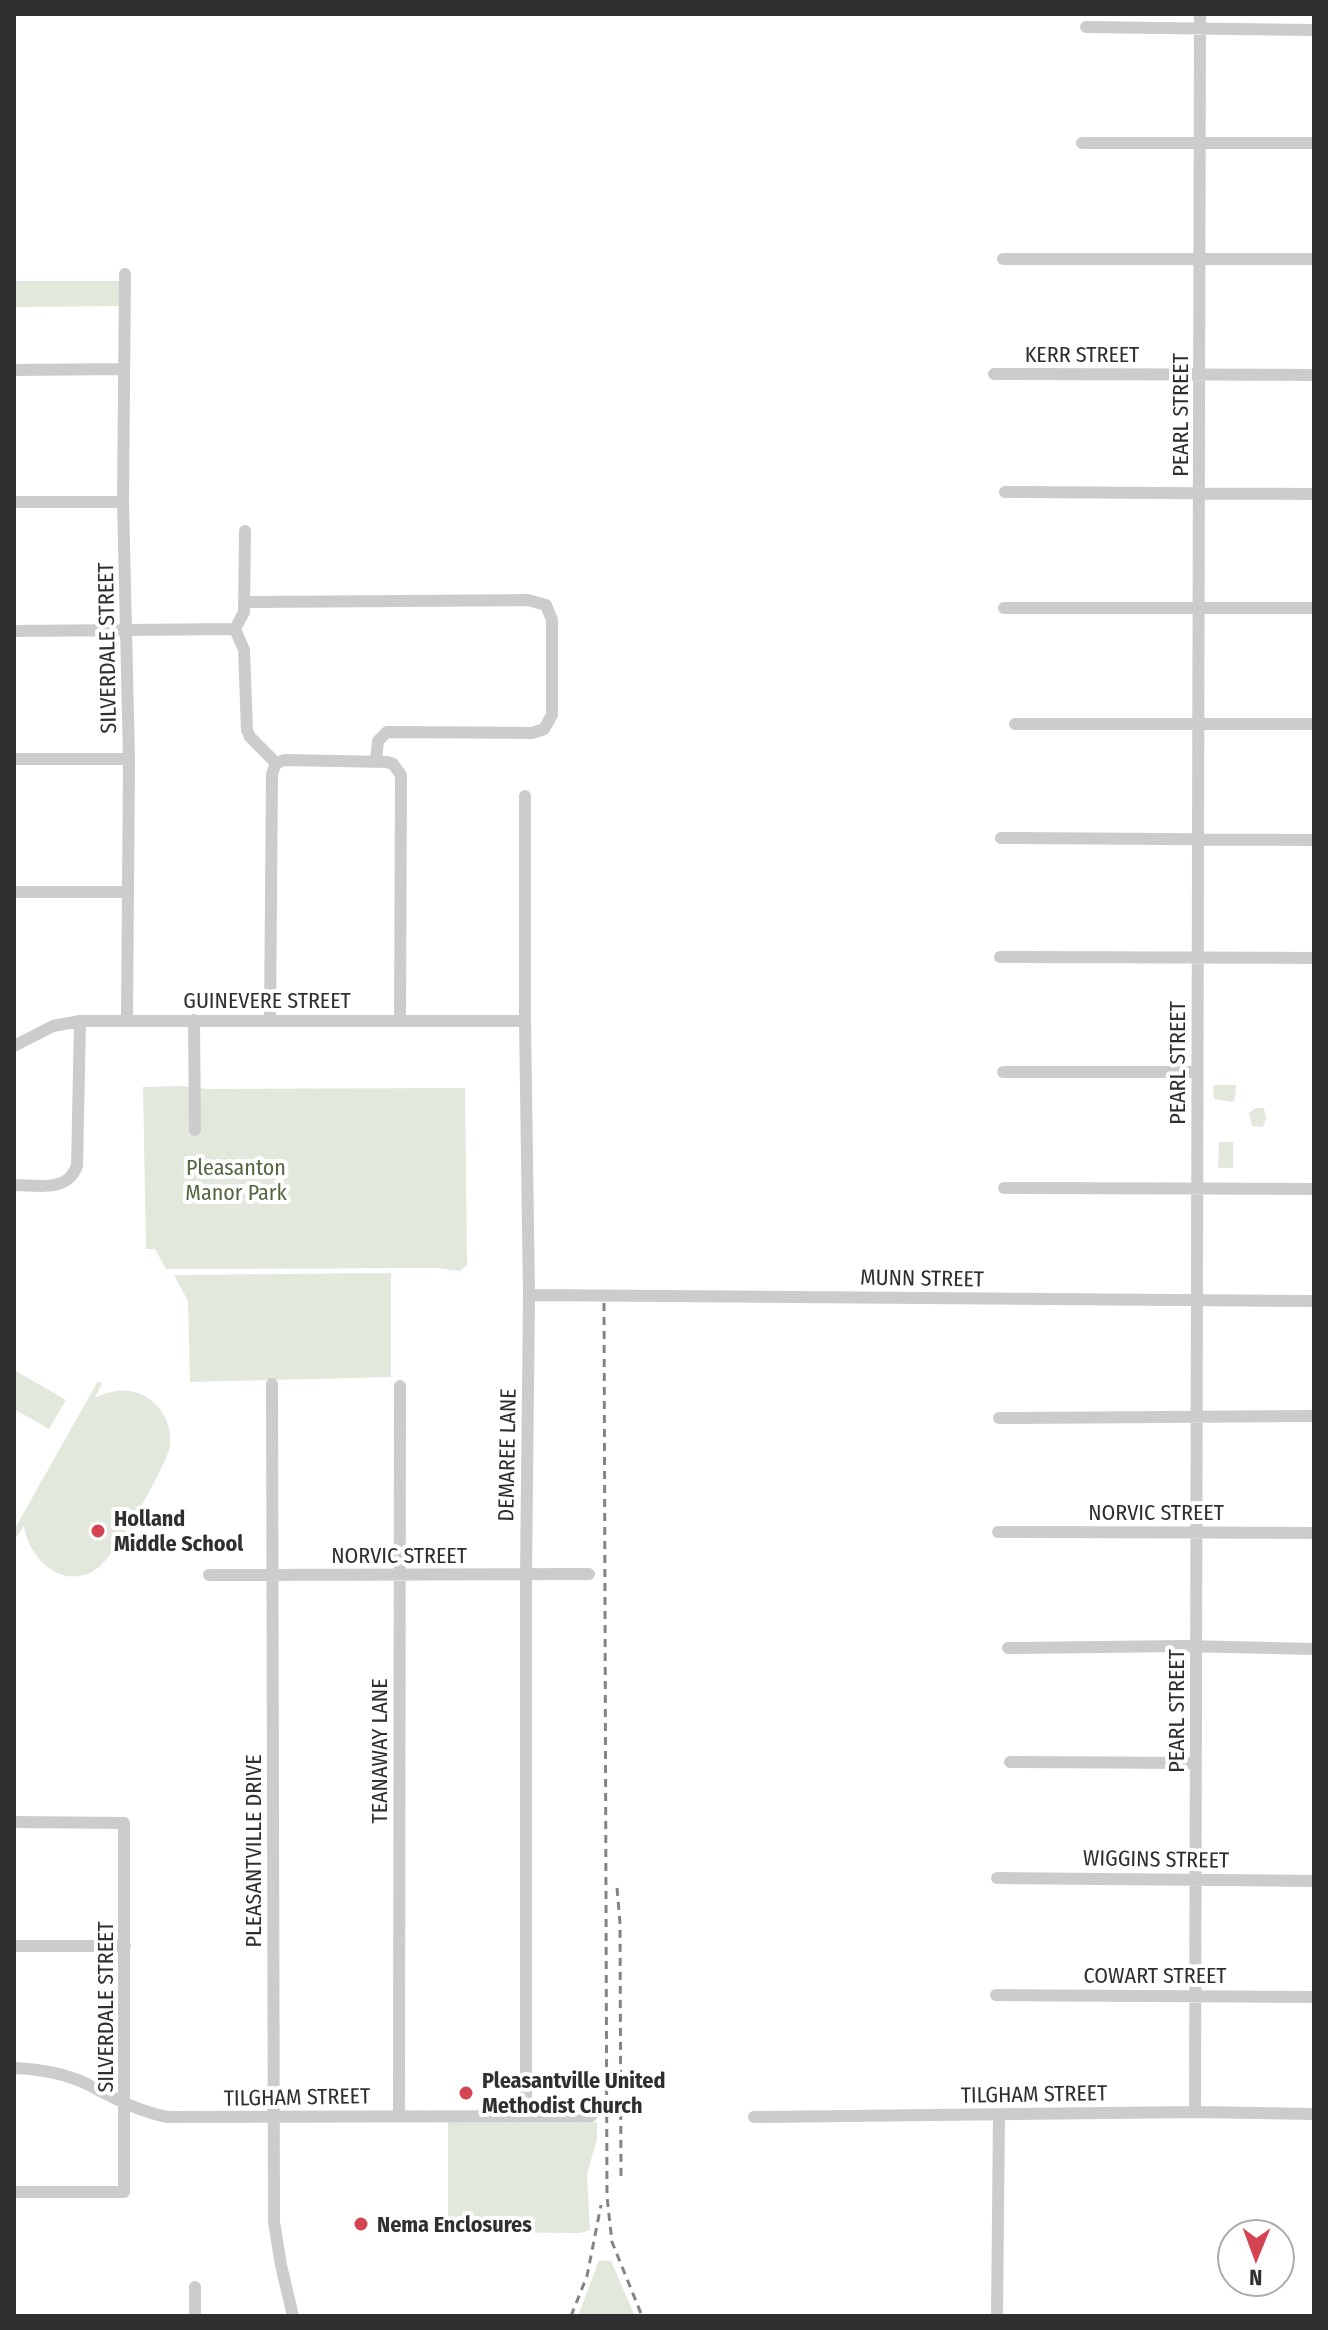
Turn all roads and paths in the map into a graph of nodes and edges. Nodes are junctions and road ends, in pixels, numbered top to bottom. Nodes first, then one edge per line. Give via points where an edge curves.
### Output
1 (1200, 14) edge
2 (1086, 27) dead end
3 (1200, 29) junction
4 (1314, 30) edge
5 (1082, 143) dead end
6 (1201, 143) junction
7 (1314, 143) edge
8 (1003, 259) dead end
9 (1201, 259) junction
10 (1314, 259) edge
11 (125, 274) dead end
12 (124, 369) junction
13 (14, 370) edge
14 (994, 374) dead end
15 (1200, 374) junction
16 (1314, 375) edge
17 (1005, 492) dead end
18 (1199, 493) junction
19 (1314, 494) edge
20 (14, 502) edge
21 (123, 502) junction
22 (245, 531) dead end
23 (245, 602) junction
24 (1200, 607) junction
25 (1004, 608) dead end
26 (1314, 608) edge
27 (235, 629) junction
28 (126, 630) junction
29 (14, 631) edge
30 (1015, 724) dead end
31 (1200, 724) junction
32 (1314, 724) edge
33 (14, 759) edge
34 (129, 759) junction
35 (376, 761) junction
36 (276, 763) junction
37 (525, 796) dead end
38 (1001, 838) dead end
39 (1198, 839) junction
40 (1314, 840) edge
41 (14, 892) edge
42 (127, 892) junction
43 (1000, 957) dead end
44 (1198, 957) junction
45 (1314, 958) edge
46 (194, 1020) junction
47 (270, 1020) junction
48 (400, 1020) junction
49 (80, 1021) junction
50 (127, 1021) junction
51 (525, 1021) junction
52 (14, 1046) edge
53 (1003, 1072) dead end
54 (1197, 1072) junction
55 (195, 1130) dead end
56 (14, 1185) edge
57 (1004, 1188) dead end
58 (1197, 1189) junction
59 (1314, 1189) edge
60 (529, 1295) junction
61 (1197, 1300) junction
62 (1314, 1301) edge
63 (272, 1384) dead end
64 (400, 1386) dead end
65 (1198, 1416) junction
66 (1314, 1416) edge
67 (999, 1418) dead end
68 (998, 1532) dead end
69 (1197, 1532) junction
70 (1314, 1533) edge
71 (589, 1574) dead end
72 (209, 1575) dead end
73 (399, 1575) junction
74 (526, 1575) junction
75 (273, 1576) junction
76 (1197, 1647) junction
77 (1008, 1648) dead end
78 (1314, 1649) edge
79 (1010, 1762) dead end
80 (1196, 1763) junction
81 (14, 1822) edge
82 (997, 1878) dead end
83 (1196, 1880) junction
84 (1314, 1881) edge
85 (14, 1946) edge
86 (125, 1946) junction
87 (1197, 1994) junction
88 (996, 1995) dead end
89 (1314, 1997) edge
90 (14, 2068) edge
91 (125, 2105) junction
92 (1195, 2112) junction
93 (999, 2114) junction
94 (1314, 2114) edge
95 (526, 2115) junction
96 (399, 2116) junction
97 (591, 2116) dead end
98 (273, 2117) junction
99 (754, 2117) dead end
100 (14, 2192) edge
101 (195, 2287) dead end
102 (195, 2316) edge
103 (293, 2316) edge
104 (997, 2316) edge

1 - 3 street, PEARL STREET
2 - 3 street
3 - 4 street
3 - 6 street, PEARL STREET
5 - 6 street
6 - 7 street
6 - 9 street, PEARL STREET
8 - 9 street
9 - 10 street
9 - 15 street, PEARL STREET
11 - 12 street, SILVERDALE STREET
12 - 13 street
12 - 21 street, SILVERDALE STREET
14 - 15 street, KERR STREET
15 - 16 street, KERR STREET
15 - 18 street, PEARL STREET
17 - 18 street
18 - 19 street
18 - 24 street, PEARL STREET
20 - 21 street
21 - 28 street, SILVERDALE STREET
22 - 23 street
23 - 27 street
23 - 35 street via 528,600 546,605 552,620 552,715 544,729 387,732 378,741
24 - 25 street
24 - 26 street
24 - 31 street, PEARL STREET
27 - 28 street
27 - 36 street via 244,650 247,730
28 - 29 street
28 - 34 street, SILVERDALE STREET
30 - 31 street
31 - 32 street
31 - 39 street, PEARL STREET
33 - 34 street
34 - 42 street, SILVERDALE STREET
35 - 36 street
35 - 48 street via 393,764 401,775
36 - 47 street
37 - 51 street, DEMAREE LANE
38 - 39 street
39 - 40 street
39 - 44 street, PEARL STREET
41 - 42 street
42 - 50 street, SILVERDALE STREET
43 - 44 street
44 - 45 street
44 - 54 street, PEARL STREET
46 - 47 street, GUINEVERE STREET
46 - 50 street, GUINEVERE STREET
46 - 55 street
47 - 48 street, GUINEVERE STREET
48 - 51 street, GUINEVERE STREET
49 - 50 street, GUINEVERE STREET
49 - 52 street, GUINEVERE STREET via 53,1026
49 - 56 street via 77,1166 58,1185
51 - 60 street, DEMAREE LANE
53 - 54 street
54 - 58 street, PEARL STREET
57 - 58 street
58 - 59 street
58 - 61 street, PEARL STREET
60 - 61 street, MUNN STREET
60 - 74 street, DEMAREE LANE
61 - 62 street, MUNN STREET
61 - 65 street, PEARL STREET
63 - 75 street, PLEASANTVILLE DRIVE
64 - 73 street, TEANAWAY LANE
65 - 66 street
65 - 67 street
65 - 69 street, PEARL STREET
68 - 69 street, NORVIC STREET
69 - 70 street, NORVIC STREET
69 - 76 street, PEARL STREET
71 - 74 street, NORVIC STREET
72 - 75 street, NORVIC STREET
73 - 74 street, NORVIC STREET
73 - 75 street, NORVIC STREET
73 - 96 street, TEANAWAY LANE
74 - 95 street, DEMAREE LANE
75 - 98 street, PLEASANTVILLE DRIVE
76 - 77 street
76 - 78 street
76 - 80 street, PEARL STREET
79 - 80 street
80 - 83 street, PEARL STREET
81 - 86 street, SILVERDALE STREET via 124,1823
82 - 83 street, WIGGINS STREET
83 - 84 street, WIGGINS STREET
83 - 87 street, PEARL STREET
85 - 86 street
86 - 91 street, SILVERDALE STREET
87 - 88 street, COWART STREET
87 - 89 street, COWART STREET
87 - 92 street, PEARL STREET
90 - 91 street, TILGHAM STREET via 68,2077
91 - 98 street, TILGHAM STREET via 167,2117
91 - 100 street, SILVERDALE STREET via 124,2192
92 - 93 street, TILGHAM STREET
92 - 94 street, TILGHAM STREET
93 - 99 street, TILGHAM STREET
93 - 104 street
95 - 96 street, TILGHAM STREET
95 - 97 street, TILGHAM STREET
96 - 98 street, TILGHAM STREET
98 - 103 street, PLEASANTVILLE DRIVE via 275,2224
101 - 102 street

